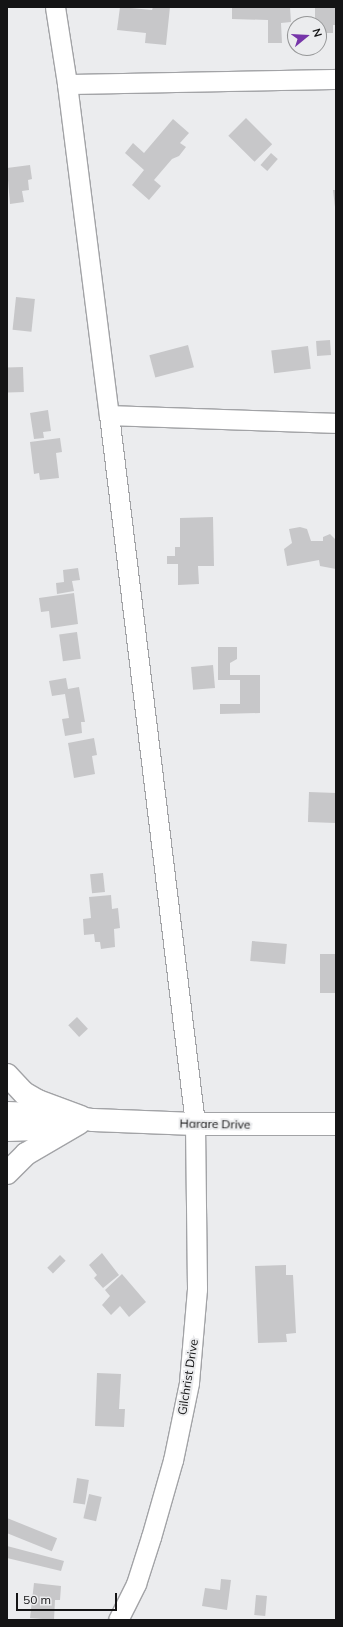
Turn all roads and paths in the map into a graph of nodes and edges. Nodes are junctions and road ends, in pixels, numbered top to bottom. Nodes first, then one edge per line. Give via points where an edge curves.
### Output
1 (56, 7) edge
2 (336, 78) edge
3 (67, 84) junction
4 (109, 415) junction
5 (336, 423) edge
6 (7, 1075) edge
7 (7, 1113) edge
8 (85, 1120) junction
9 (195, 1124) junction
10 (336, 1124) edge
11 (7, 1130) edge
12 (7, 1173) edge
13 (118, 1620) edge

1 - 3 street, Gilchrist Drive
2 - 3 street
3 - 4 street, Gilchrist Drive
4 - 5 street
4 - 9 street, Gilchrist Drive
6 - 8 main road via 24,1094
7 - 8 main road, Harare Drive
8 - 9 main road, Harare Drive
8 - 11 main road, Harare Drive via 44,1129
8 - 12 main road via 26,1154
9 - 10 main road, Harare Drive
9 - 13 street, Gilchrist Drive via 197,1289 189,1383 173,1460 152,1537 136,1584

